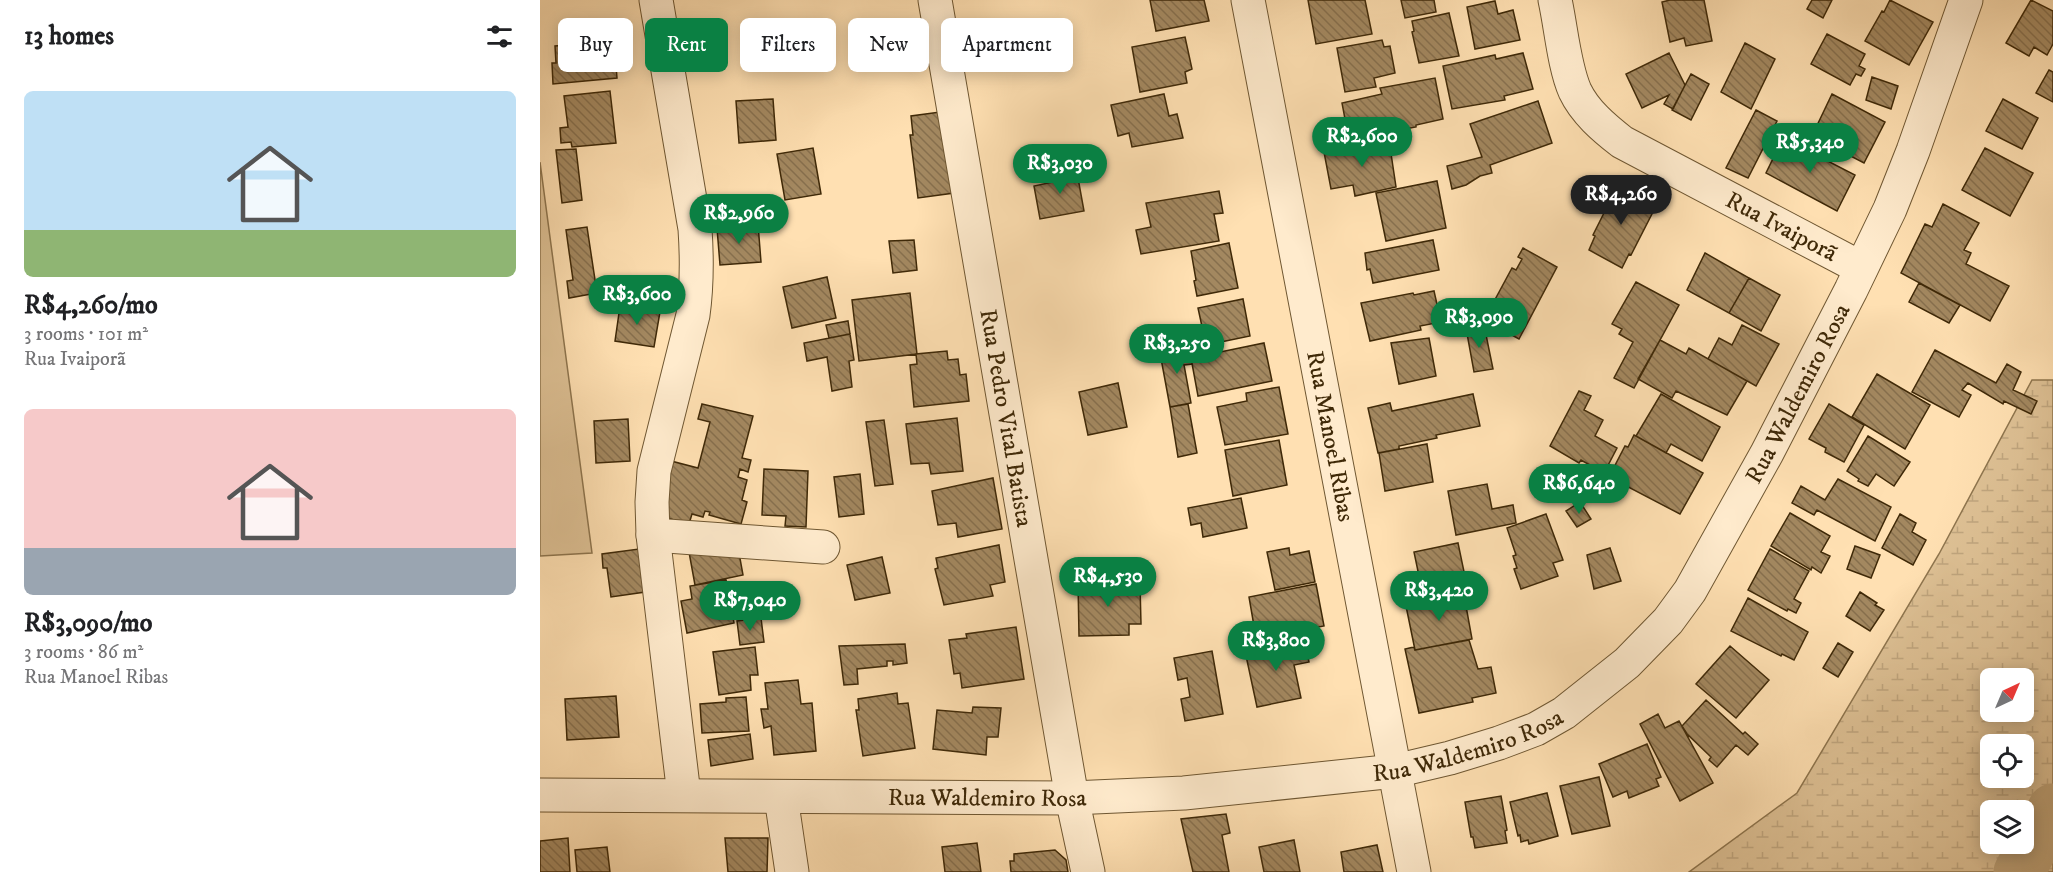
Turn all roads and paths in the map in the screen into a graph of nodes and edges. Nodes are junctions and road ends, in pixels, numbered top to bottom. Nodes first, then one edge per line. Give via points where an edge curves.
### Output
1 (656, 0) edge
2 (935, 0) edge
3 (1248, 0) edge
4 (1555, 0) edge
5 (1966, 0) edge
6 (1861, 268) junction
7 (653, 535) junction
8 (823, 547) dead end
9 (1395, 771) junction
10 (540, 795) edge
11 (684, 795) junction
12 (781, 797) junction
13 (1072, 798) junction
14 (792, 872) edge
15 (1088, 872) edge
16 (1414, 872) edge

1 - 7 street via 698,260 693,315 654,471
2 - 13 street, Rua Pedro Vital Batista
3 - 9 street, Rua Manoel Ribas
4 - 6 street, Rua Ivaiporã via 1575,90 1604,128 1622,142
5 - 6 street, Rua Waldemiro Rosa via 1914,151
6 - 9 street, Rua Waldemiro Rosa via 1767,453 1690,591 1668,621 1600,686 1536,729 1460,755
7 - 8 street
7 - 11 street
9 - 13 street, Rua Waldemiro Rosa via 1184,793
9 - 16 street, Rua Manoel Ribas
10 - 11 street, Rua Waldemiro Rosa
11 - 12 street, Rua Waldemiro Rosa
12 - 13 street, Rua Waldemiro Rosa
12 - 14 street
13 - 15 street, Rua Pedro Vital Batista

